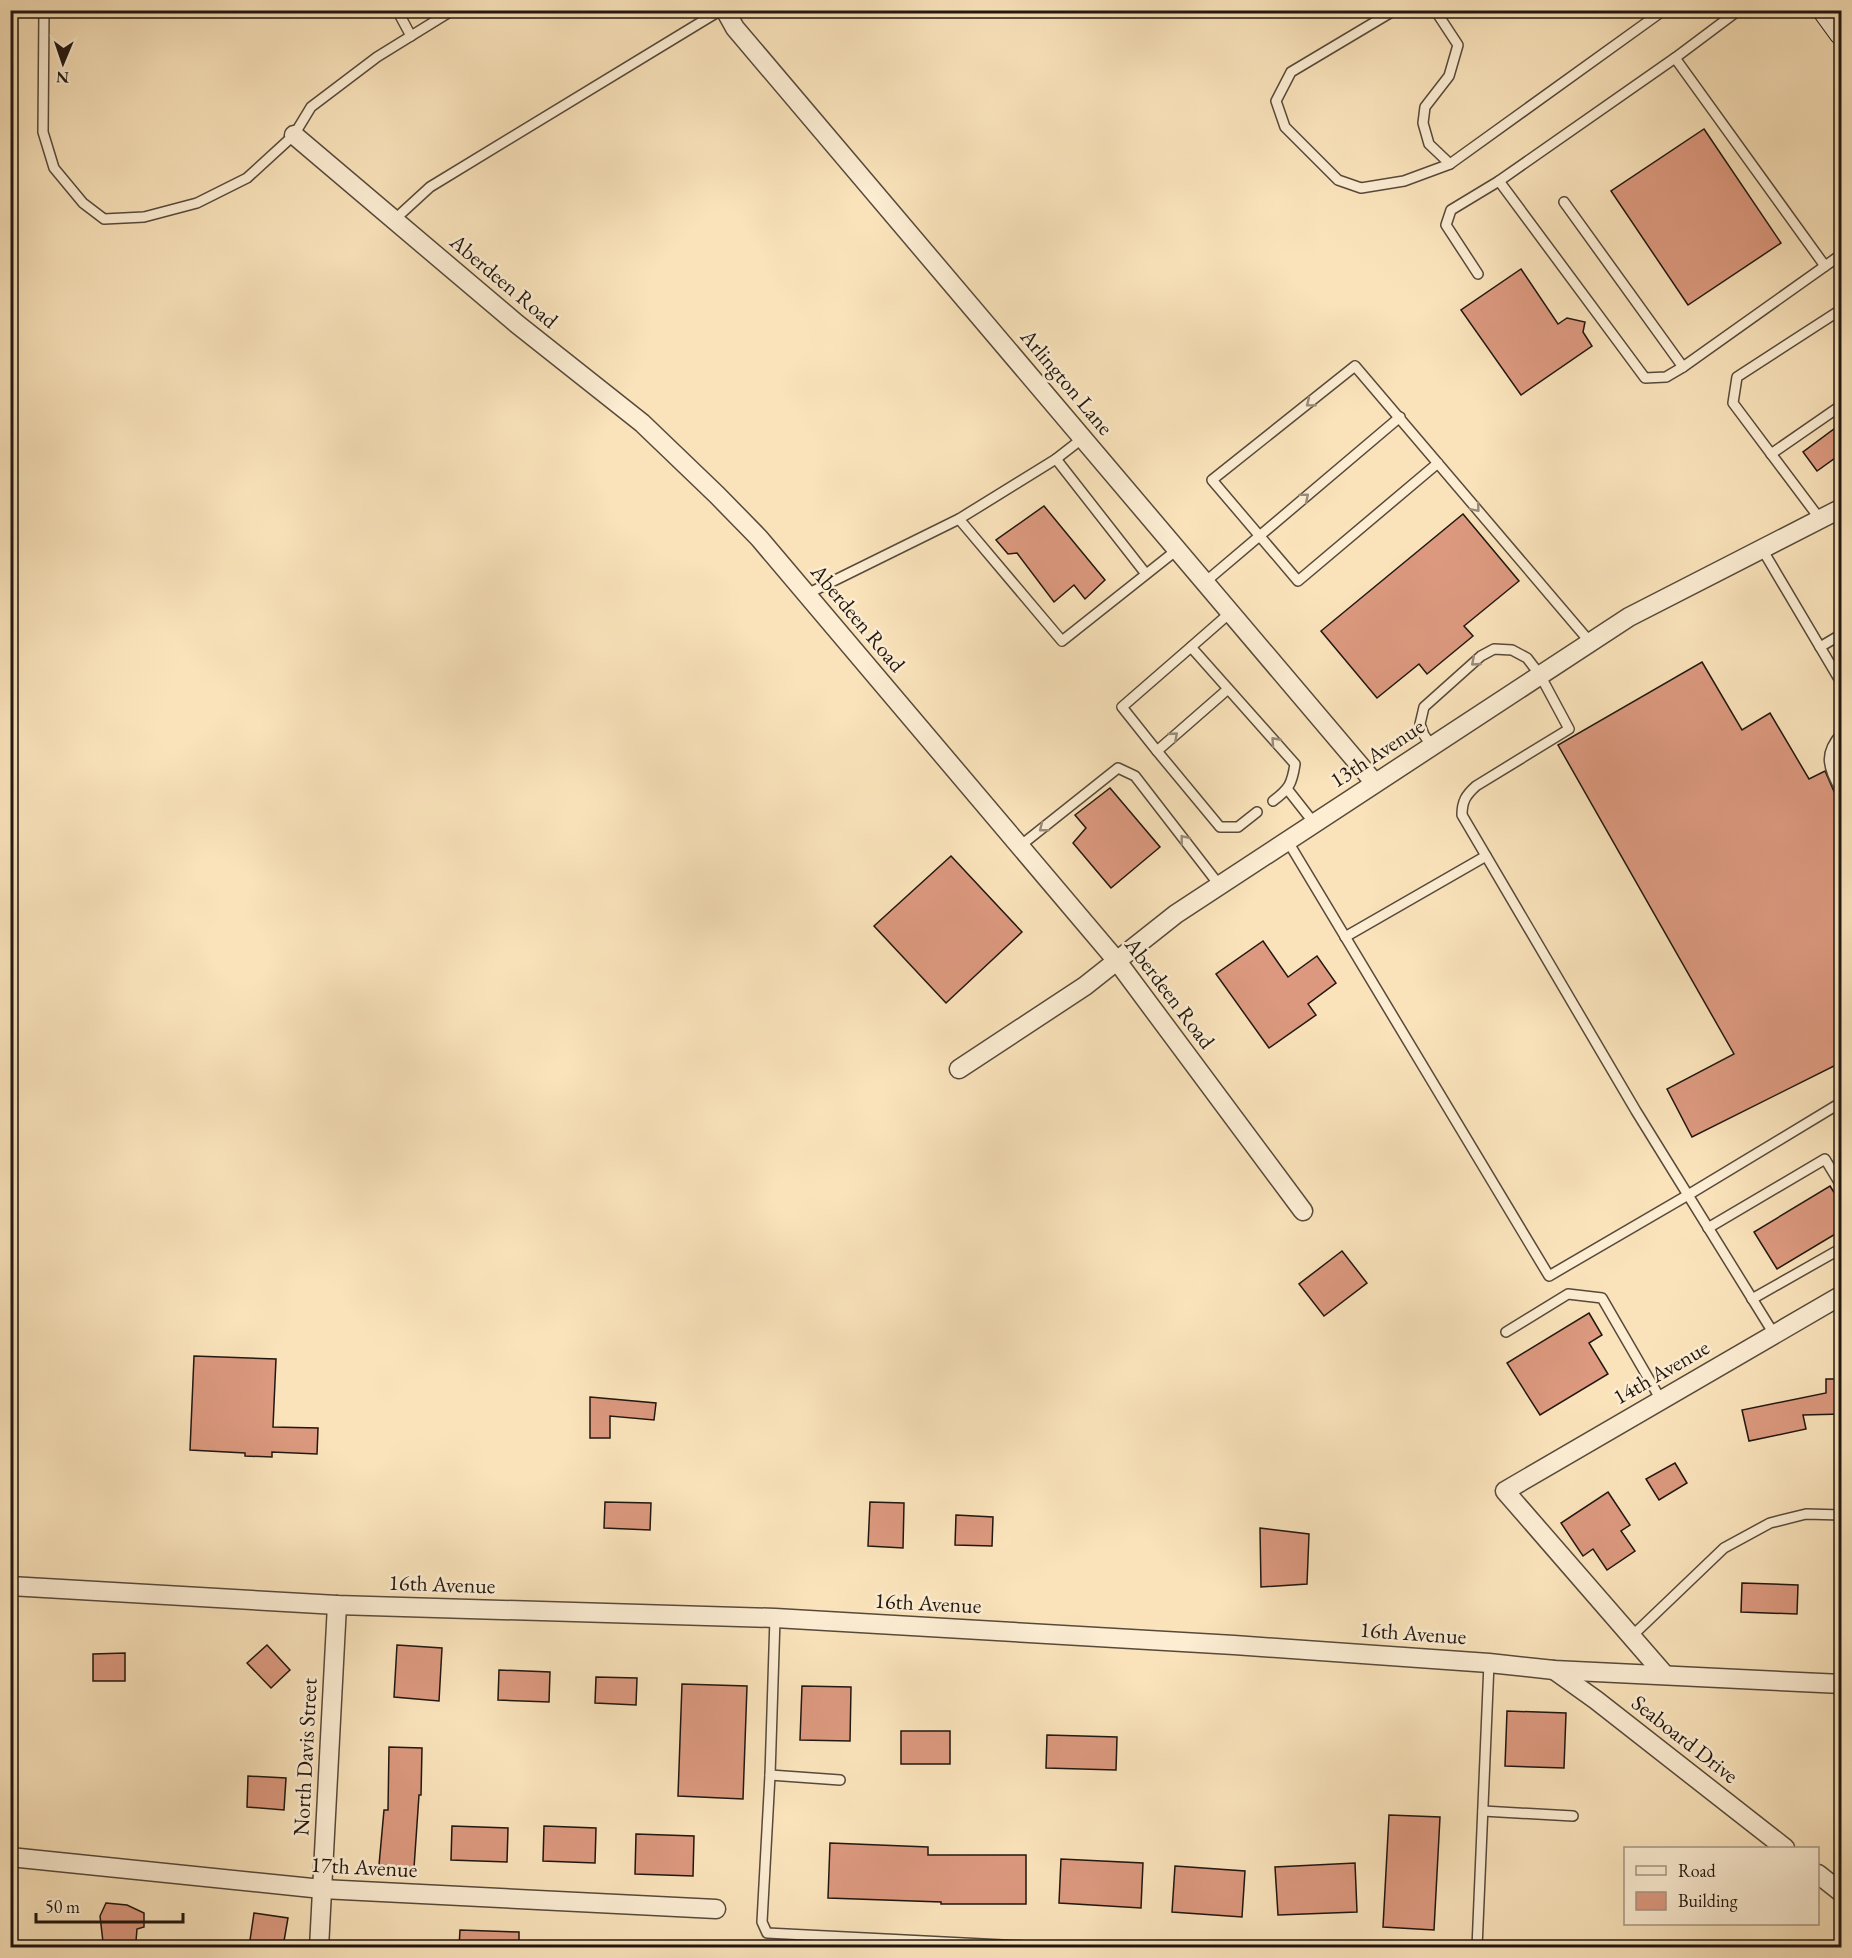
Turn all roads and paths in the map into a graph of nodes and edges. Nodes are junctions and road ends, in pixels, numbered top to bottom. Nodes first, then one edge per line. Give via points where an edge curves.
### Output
1 (44, 10) edge
2 (397, 10) edge
3 (453, 10) edge
4 (723, 10) edge
5 (1395, 10) edge
6 (1435, 10) edge
7 (1664, 10) edge
8 (1739, 10) edge
9 (1826, 10) edge
10 (1842, 32) edge
11 (411, 36) junction
12 (1675, 58) junction
13 (294, 135) junction
14 (1450, 164) junction
15 (1499, 181) junction
16 (1564, 202) dead end
17 (394, 220) junction
18 (1842, 254) edge
19 (1825, 266) junction
20 (1478, 274) dead end
21 (1842, 309) edge
22 (1683, 367) junction
23 (1839, 407) dead end
24 (1400, 417) junction
25 (1083, 438) junction
26 (1771, 454) junction
27 (1056, 459) junction
28 (1438, 464) junction
29 (1842, 508) edge
30 (959, 519) junction
31 (1820, 519) junction
32 (1260, 535) junction
33 (1178, 549) junction
34 (1762, 549) junction
35 (1146, 574) junction
36 (1204, 583) junction
37 (807, 594) junction
38 (1232, 612) junction
39 (1842, 634) edge
40 (1590, 642) junction
41 (1191, 647) junction
42 (1820, 647) junction
43 (1540, 675) junction
44 (1842, 684) edge
45 (1228, 689) junction
46 (1842, 734) edge
47 (1432, 746) junction
48 (1157, 750) junction
49 (1374, 782) junction
50 (1288, 790) junction
51 (1842, 793) edge
52 (1273, 801) dead end
53 (1257, 812) dead end
54 (1314, 823) junction
55 (1287, 840) junction
56 (1020, 846) junction
57 (1486, 856) junction
58 (1220, 885) junction
59 (1345, 937) junction
60 (1117, 960) junction
61 (959, 1069) dead end
62 (1842, 1102) edge
63 (1842, 1187) edge
64 (1688, 1196) junction
65 (1303, 1211) dead end
66 (1708, 1228) junction
67 (1842, 1248) edge
68 (1842, 1295) edge
69 (1752, 1299) junction
70 (1506, 1332) dead end
71 (1774, 1334) junction
72 (1661, 1400) junction
73 (1842, 1515) edge
74 (10, 1586) edge
75 (337, 1605) junction
76 (775, 1618) junction
77 (1631, 1637) junction
78 (1489, 1663) junction
79 (1554, 1670) junction
80 (1664, 1674) junction
81 (1842, 1684) edge
82 (770, 1775) junction
83 (840, 1780) dead end
84 (1483, 1811) junction
85 (1573, 1816) dead end
86 (1784, 1847) edge
87 (10, 1857) edge
88 (1819, 1875) edge
89 (322, 1889) junction
90 (1842, 1893) edge
91 (716, 1909) dead end
92 (320, 1947) edge
93 (1064, 1947) edge
94 (1477, 1947) edge

1 - 13 lane via 44,132 54,168 83,203 104,219 144,217 197,203 247,178
2 - 11 lane
3 - 11 lane
4 - 17 lane via 430,187
4 - 25 street, Arlington Lane
5 - 14 lane via 1291,72 1276,101 1285,127 1338,180 1361,188 1404,181
6 - 14 lane via 1458,45 1449,76 1425,107 1423,123 1429,144
7 - 14 lane
8 - 12 lane
9 - 10 main road
11 - 13 lane via 311,106
12 - 15 lane
12 - 19 lane
13 - 17 street, Aberdeen Road
15 - 20 lane via 1451,210 1446,225
15 - 22 lane via 1645,378 1666,377
16 - 22 lane
17 - 37 street, Aberdeen Road via 642,423 717,495
18 - 19 lane
19 - 22 lane
21 - 26 lane via 1737,377 1733,403
23 - 26 lane
24 - 28 lane
32 -> 24 lane
24 -> 32 lane via 1355,366 1212,480
25 - 27 lane
25 - 33 street, Arlington Lane
26 - 31 lane
27 - 30 lane
27 - 35 lane
28 - 32 lane via 1298,581
28 -> 40 lane
29 - 31 street, 13th Avenue
30 - 35 lane via 1062,641
30 - 37 lane
31 - 34 street, 13th Avenue
32 - 36 lane
33 - 35 lane
33 - 36 street, Arlington Lane
34 - 40 street, 13th Avenue via 1629,617
34 - 42 lane
36 - 38 street, Arlington Lane
37 - 56 street, Aberdeen Road
38 - 41 lane
38 - 49 street, Arlington Lane
39 - 42 lane
40 - 43 street, 13th Avenue
41 - 45 lane
41 - 48 lane via 1122,707
42 - 44 lane
43 - 47 street, 13th Avenue
43 -> 47 lane via 1527,658 1512,650 1494,649 1481,656 1424,707 1420,724
43 - 57 lane via 1569,729 1466,794 1462,815
48 -> 45 lane
50 -> 45 lane via 1295,764
46 - 51 lane via 1830,751 1828,764
47 - 49 street, 13th Avenue
48 - 53 lane via 1220,827 1238,827
49 - 54 street, 13th Avenue
50 - 52 lane
50 - 54 lane
54 - 55 street, 13th Avenue
55 - 58 street, 13th Avenue
55 - 59 lane
58 -> 56 lane via 1135,776 1118,768
56 - 60 street, Aberdeen Road
57 - 59 lane
57 - 64 lane
58 - 60 street, 13th Avenue
59 - 64 lane via 1549,1276
60 - 61 street, 13th Avenue via 1085,986
60 - 65 street, Aberdeen Road
62 - 64 lane
63 - 66 lane via 1825,1159
64 - 66 lane
66 - 69 lane
67 - 69 lane
68 - 71 street, 14th Avenue
69 - 71 lane
70 - 72 lane via 1568,1294 1602,1298
71 - 72 street, 14th Avenue
72 - 77 street, 14th Avenue via 1505,1491
73 - 77 lane via 1806,1514 1770,1523 1724,1548
74 - 75 street, 16th Avenue
75 - 76 street, 16th Avenue
75 - 89 street, North Davis Street
76 - 78 street, 16th Avenue
76 - 82 lane
77 - 80 street
78 - 79 street, 16th Avenue
78 - 84 lane
79 - 80 street, 16th Avenue
79 - 86 street, Seaboard Drive
80 - 81 street, 16th Avenue
82 - 83 lane
82 - 93 lane via 762,1922 767,1933
84 - 85 lane
84 - 94 lane
87 - 89 street, 17th Avenue
88 - 90 street
89 - 91 street, 17th Avenue
89 - 92 street, North Davis Street

